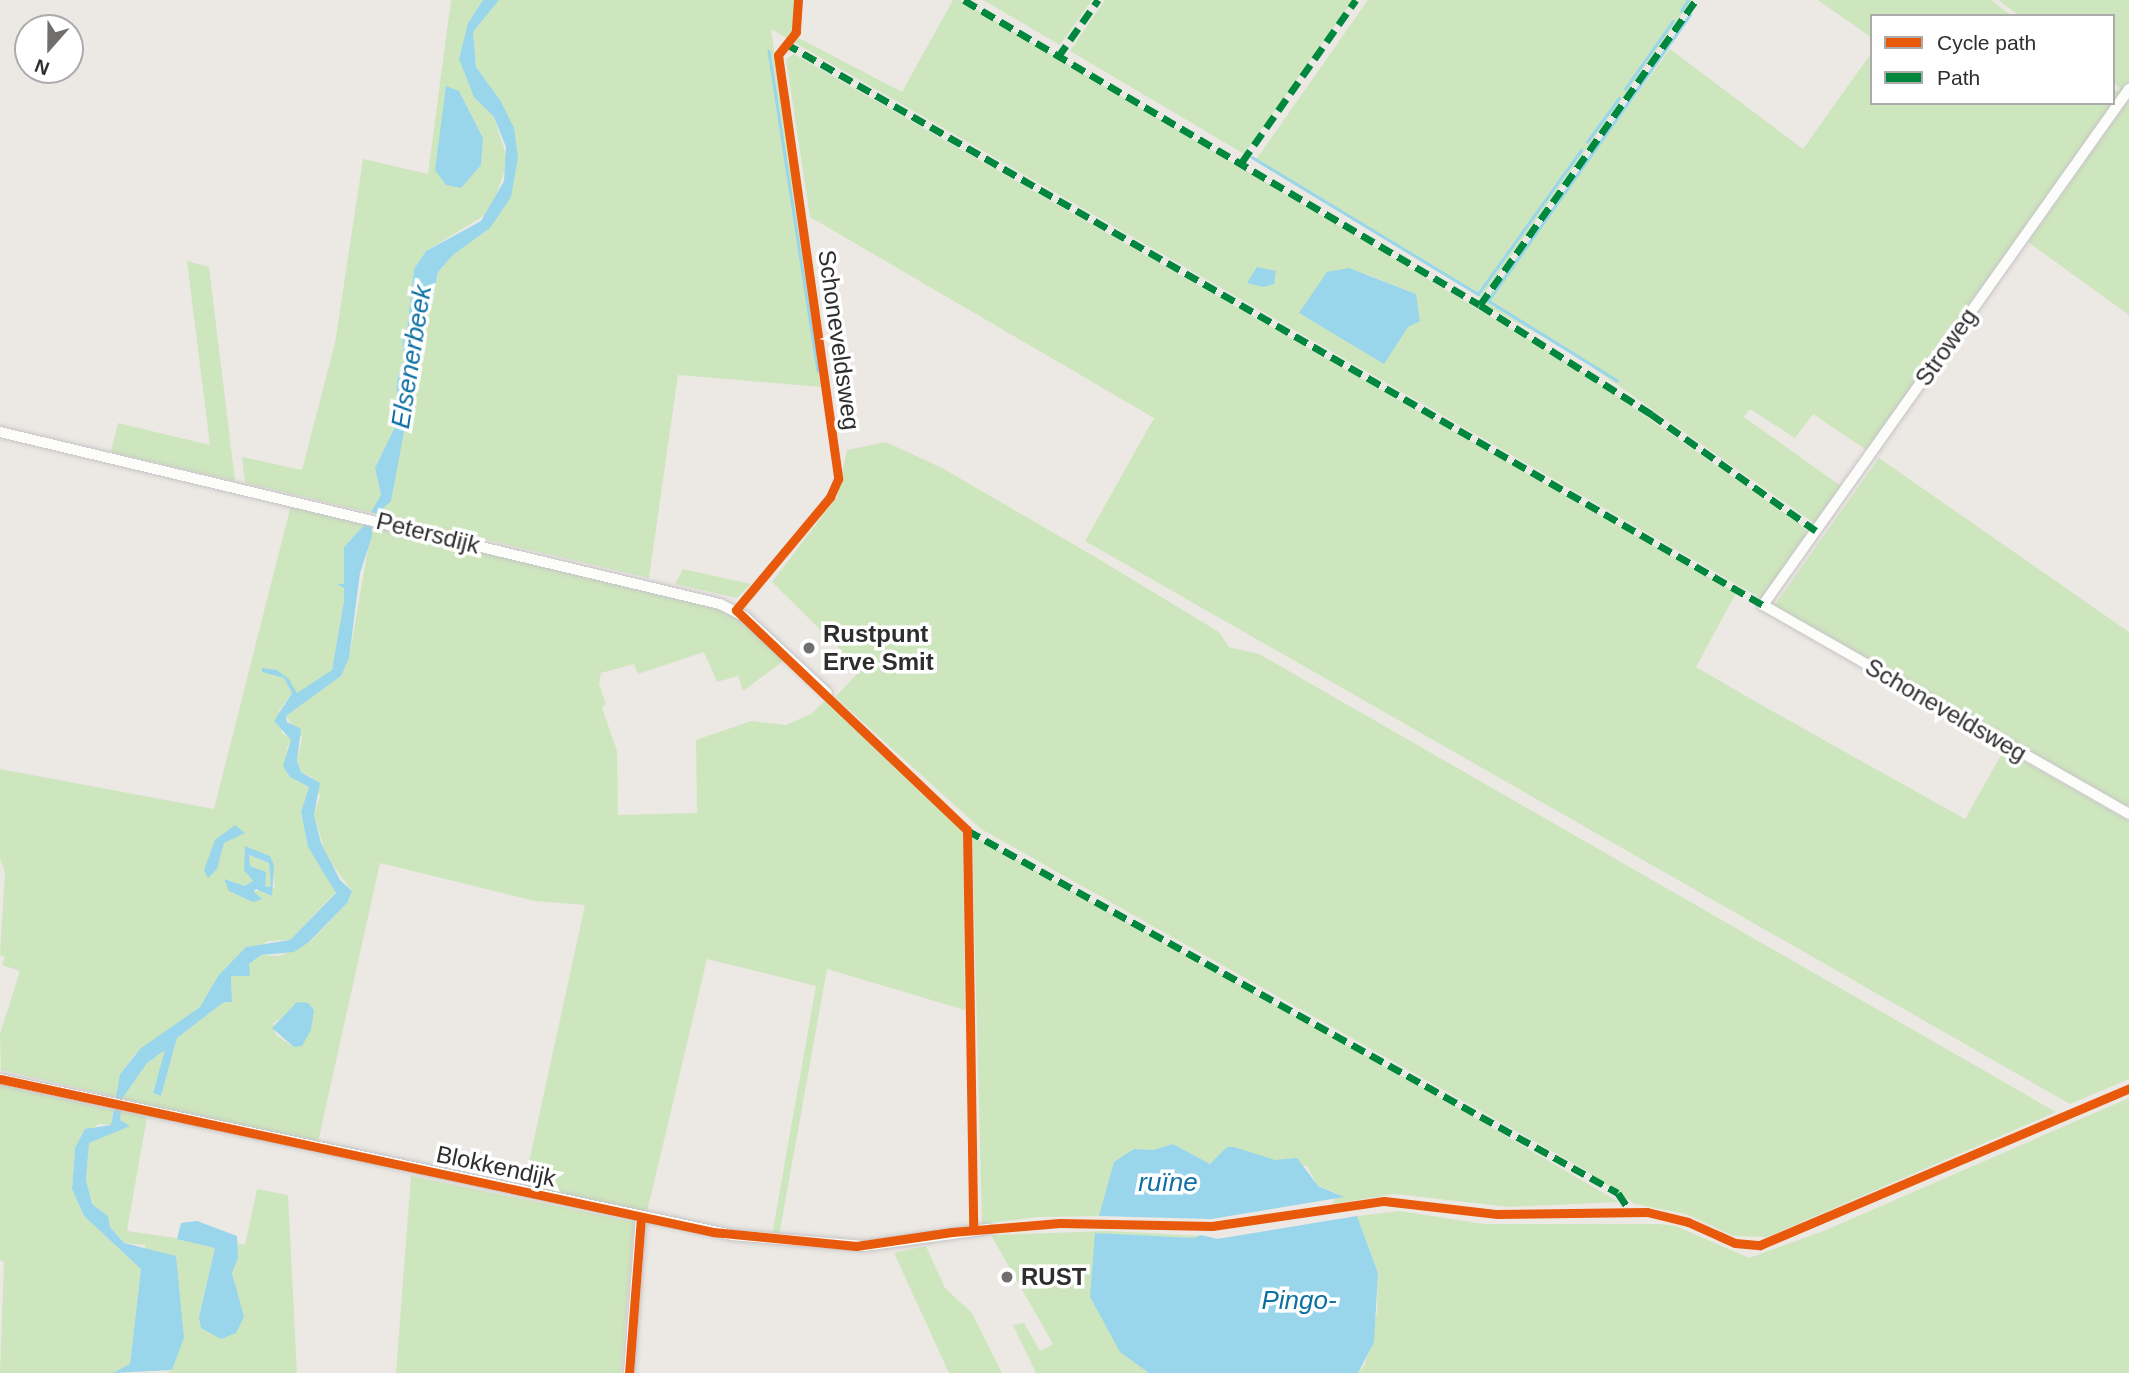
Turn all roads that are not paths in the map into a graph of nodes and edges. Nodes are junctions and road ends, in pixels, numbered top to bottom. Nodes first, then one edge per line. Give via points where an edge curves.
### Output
1 (2129, 89) edge
2 (0, 432) edge
3 (1763, 605) joint
4 (827, 693) dead end
5 (2129, 814) edge
6 (0, 1079) edge
7 (641, 1217) junction
8 (988, 1229) dead end
9 (629, 1373) edge

1 - 3 street, Stroweg
2 - 4 street, Petersdijk via 720,604 744,616
3 - 5 street, Schoneveldsweg
6 - 7 street, Blokkendijk
7 - 8 street, Blokkendijk via 749,1237 856,1246
7 - 9 street

